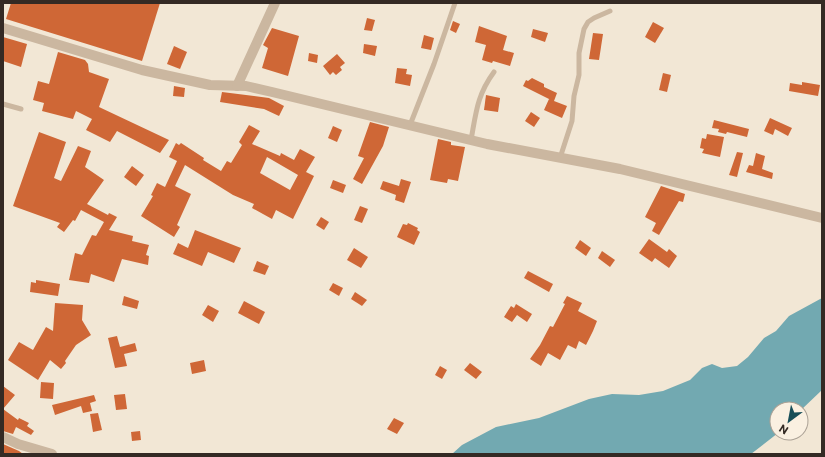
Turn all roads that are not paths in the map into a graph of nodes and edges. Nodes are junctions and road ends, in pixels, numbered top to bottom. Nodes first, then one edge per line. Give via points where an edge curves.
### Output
1 (274, 3) edge
2 (455, 3) edge
3 (610, 11) dead end
4 (3, 28) edge
5 (494, 72) dead end
6 (237, 86) junction
7 (3, 104) edge
8 (21, 109) dead end
9 (410, 125) junction
10 (471, 140) junction
11 (560, 158) junction
12 (822, 218) edge
13 (3, 437) edge
14 (52, 454) edge

1 - 6 street
2 - 9 lane
3 - 11 lane via 594,18 584,29 572,121
4 - 6 street via 142,70 210,85
5 - 10 lane via 479,97
6 - 9 street
7 - 8 lane
9 - 10 street
10 - 11 street
11 - 12 street via 635,173
13 - 14 street

